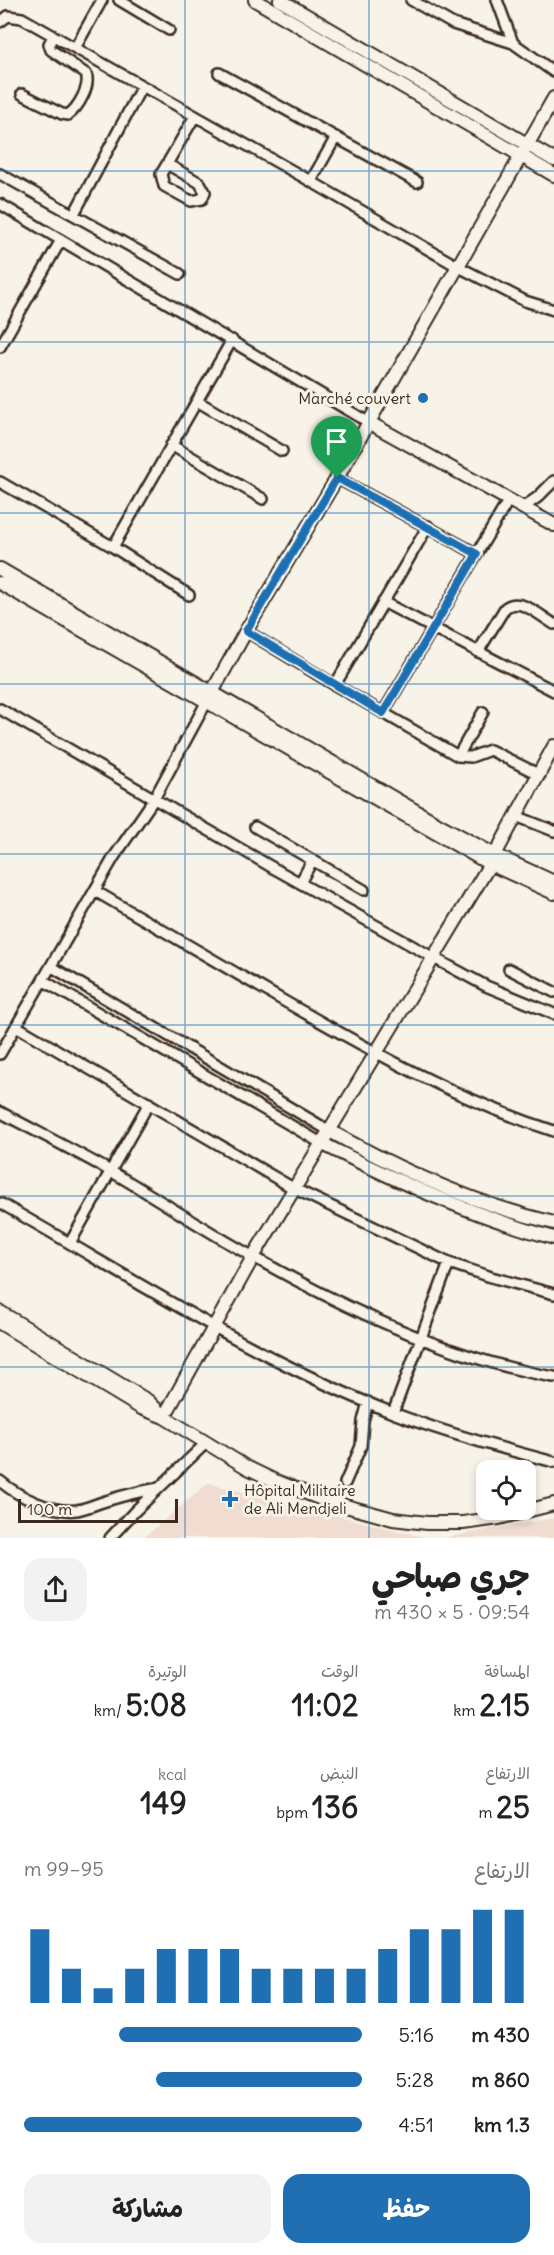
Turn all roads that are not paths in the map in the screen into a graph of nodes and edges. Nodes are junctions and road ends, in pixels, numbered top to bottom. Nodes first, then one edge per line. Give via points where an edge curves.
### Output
1 (102, 0) edge
2 (118, 0) edge
3 (255, 0) edge
4 (280, 0) edge
5 (411, 0) edge
6 (497, 0) edge
7 (0, 21) edge
8 (169, 30) dead end
9 (53, 36) junction
10 (513, 43) junction
11 (75, 48) junction
12 (554, 72) edge
13 (219, 73) dead end
14 (142, 86) junction
15 (22, 94) dead end
16 (554, 98) edge
17 (195, 116) junction
18 (336, 137) junction
19 (524, 150) junction
20 (554, 160) edge
21 (167, 164) junction
22 (0, 174) edge
23 (554, 175) edge
24 (311, 181) junction
25 (417, 182) dead end
26 (0, 204) edge
27 (74, 213) junction
28 (62, 240) junction
29 (457, 266) junction
30 (180, 274) dead end
31 (554, 310) edge
32 (232, 340) junction
33 (0, 347) edge
34 (197, 401) junction
35 (368, 422) junction
36 (171, 445) junction
37 (282, 450) dead end
38 (337, 478) junction
39 (554, 481) edge
40 (0, 482) edge
41 (263, 499) dead end
42 (508, 501) junction
43 (524, 507) junction
44 (554, 525) edge
45 (428, 526) junction
46 (113, 547) junction
47 (477, 554) junction
48 (0, 569) edge
49 (0, 583) edge
50 (189, 595) dead end
51 (383, 602) junction
52 (554, 624) edge
53 (434, 629) junction
54 (246, 631) junction
55 (478, 652) junction
56 (334, 685) junction
57 (554, 691) edge
58 (209, 698) junction
59 (0, 709) edge
60 (483, 712) dead end
61 (383, 713) junction
62 (554, 746) edge
63 (458, 756) junction
64 (540, 775) junction
65 (154, 799) junction
66 (516, 816) junction
67 (255, 827) dead end
68 (554, 831) edge
69 (492, 860) junction
70 (312, 861) junction
71 (554, 882) edge
72 (300, 883) junction
73 (364, 890) dead end
74 (95, 891) junction
75 (554, 893) edge
76 (434, 958) junction
77 (52, 967) junction
78 (509, 969) dead end
79 (44, 981) junction
80 (554, 992) edge
81 (554, 1014) edge
82 (16, 1026) junction
83 (0, 1054) edge
84 (376, 1054) junction
85 (149, 1103) junction
86 (0, 1112) edge
87 (328, 1130) junction
88 (554, 1131) edge
89 (321, 1143) junction
90 (111, 1171) junction
91 (293, 1188) junction
92 (0, 1203) edge
93 (554, 1223) edge
94 (554, 1238) edge
95 (70, 1243) junction
96 (253, 1257) junction
97 (449, 1263) junction
98 (554, 1294) edge
99 (0, 1312) edge
100 (0, 1323) edge
101 (214, 1326) junction
102 (421, 1338) junction
103 (554, 1377) edge
104 (368, 1402) junction
105 (393, 1413) junction
106 (164, 1417) junction
107 (206, 1443) junction
108 (554, 1462) edge
109 (0, 1481) edge
110 (345, 1483) dead end
111 (159, 1488) junction
112 (554, 1504) edge
113 (109, 1537) edge

1 - 11 street
2 - 8 street
3 - 19 main road
4 - 19 main road
5 - 10 street via 453,24
6 - 10 street
7 - 9 street via 17,16
9 - 11 street
9 - 15 street via 51,51 86,74 87,86 68,115
10 - 12 street
11 - 14 street
13 - 18 street
14 - 17 street
14 - 27 street
16 - 19 main road
17 - 21 street
17 - 24 street
18 - 24 street
18 - 25 street
19 - 20 main road
19 - 23 main road
19 - 29 main road
21 - 21 street via 161,174 164,186 191,201 202,199 203,185
22 - 27 street
24 - 29 street
26 - 28 street
27 - 30 street
28 - 32 street
28 - 33 street
29 - 31 street via 525,301
29 - 35 main road
32 - 34 street
32 - 35 street
34 - 36 street
34 - 37 street
35 - 38 main road
35 - 42 main road
36 - 41 street
36 - 46 street
38 - 45 street
38 - 54 main road
39 - 43 street
40 - 46 street
42 - 43 main road
42 - 47 street
43 - 44 main road
45 - 47 street
45 - 51 street
46 - 50 street
47 - 53 street
48 - 58 main road
49 - 58 main road
51 - 53 street
51 - 56 street
52 - 55 street via 512,603
53 - 55 street
53 - 61 street
54 - 56 street
54 - 58 main road
55 - 57 street
56 - 61 street
58 - 65 street
58 - 69 main road
59 - 65 street via 92,758
60 - 63 street
61 - 63 street
62 - 64 main road
63 - 64 street via 471,757 490,750
64 - 66 main road
65 - 72 street
65 - 74 street
66 - 68 street
66 - 69 main road
67 - 70 street
69 - 71 main road
69 - 75 main road
69 - 76 main road
70 - 72 street
70 - 73 street
72 - 76 street
74 - 77 street
74 - 84 street
76 - 81 street via 486,986
76 - 84 main road
77 - 79 street
77 - 87 street
78 - 80 street
79 - 82 street
79 - 89 street
82 - 83 street
82 - 85 street
84 - 87 main road
84 - 88 street via 443,1088
85 - 90 street
85 - 91 street
86 - 90 street
87 - 89 main road
87 - 93 main road via 426,1180
89 - 91 main road
89 - 94 main road via 466,1211
90 - 95 street
90 - 96 street
91 - 96 main road
91 - 97 street
92 - 95 street
95 - 101 street
96 - 101 main road
96 - 102 street
97 - 98 street
97 - 102 street
99 - 106 main road via 148,1401
100 - 106 main road via 141,1408
101 - 104 street via 286,1365
101 - 106 main road
102 - 103 street via 498,1365
102 - 105 street
104 - 105 street
104 - 110 street via 361,1446
105 - 108 street
106 - 107 main road
107 - 111 street
107 - 112 main road via 298,1491 393,1519 463,1523
109 - 111 street via 13,1492 59,1509 76,1510
111 - 113 street

